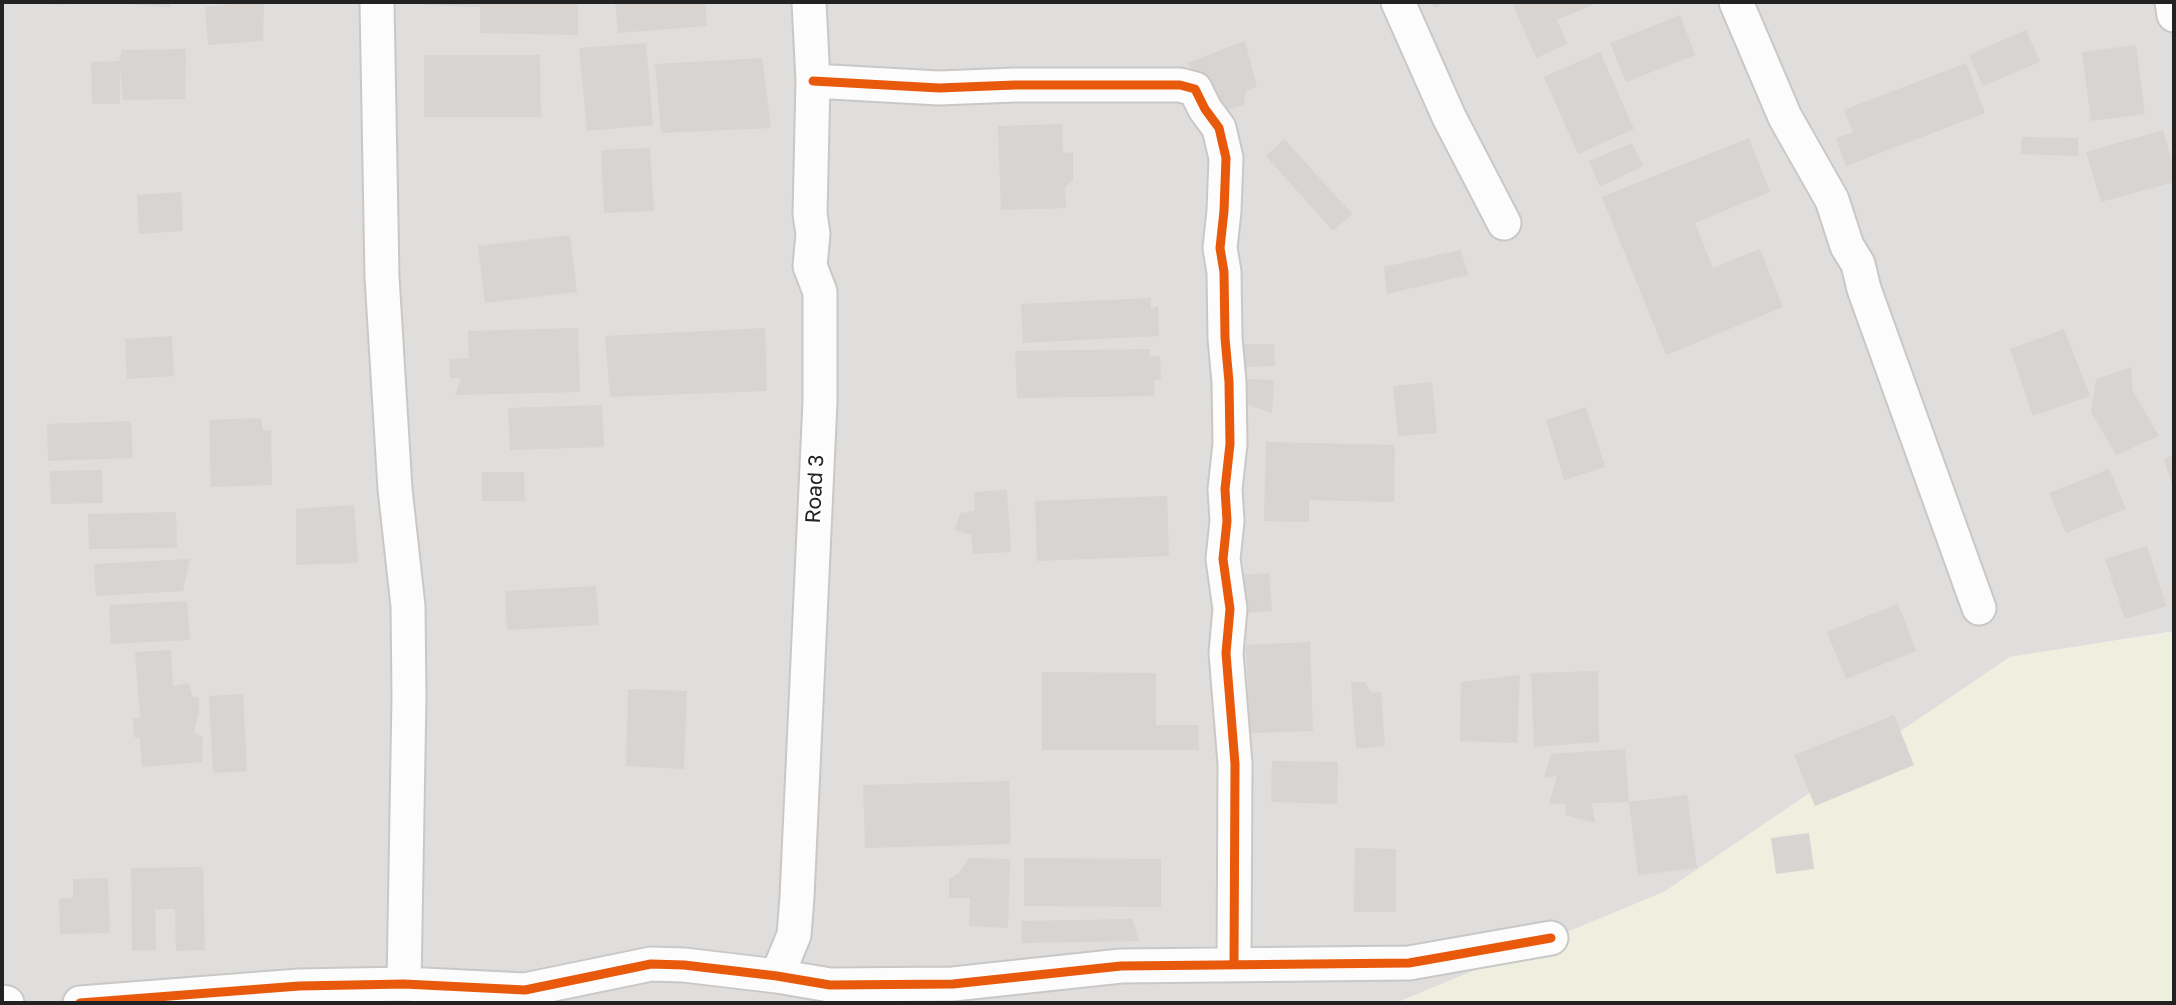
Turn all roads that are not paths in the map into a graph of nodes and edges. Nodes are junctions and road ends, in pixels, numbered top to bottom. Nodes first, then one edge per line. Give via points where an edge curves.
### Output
1 (377, 2) edge
2 (809, 2) edge
3 (1398, 2) edge
4 (1736, 2) edge
5 (2172, 2) edge
6 (2174, 15) edge
7 (813, 81) junction
8 (1503, 223) dead end
9 (1979, 608) dead end
10 (1551, 937) dead end
11 (1234, 965) junction
12 (776, 976) junction
13 (404, 984) junction
14 (2, 1002) edge
15 (7, 1003) edge
16 (80, 1003) edge

1 - 13 street via 382,277 395,489 408,606
2 - 7 street, Road 3
3 - 8 street
4 - 9 street via 1785,117 1832,201 1858,264
5 - 6 street
7 - 11 street via 939,88 1180,85 1195,89 1219,128 1226,158 1220,248 1230,444 1223,559 1230,609 1226,653 1235,764
7 - 12 street, Road 3 via 810,266 820,292 820,402 797,897 794,934
10 - 11 street via 1409,962
11 - 12 street via 1121,966 953,984 830,985
12 - 13 street via 651,964 525,990
13 - 16 street via 299,986
14 - 15 street

